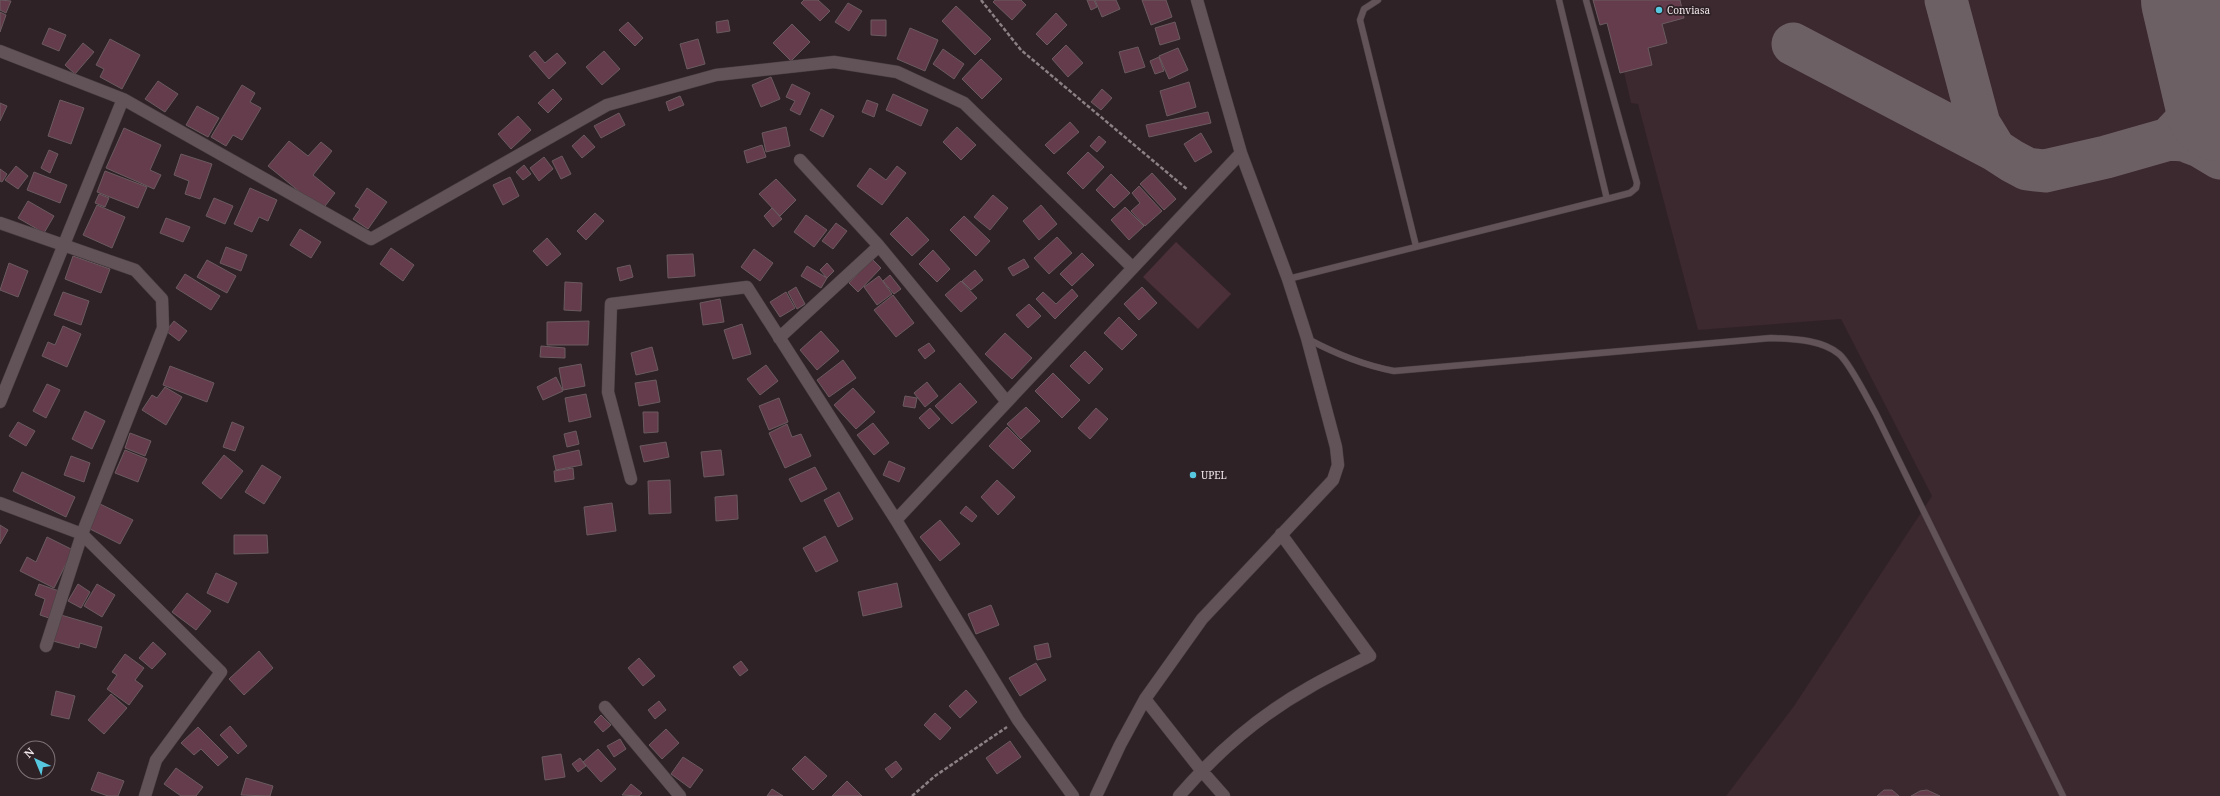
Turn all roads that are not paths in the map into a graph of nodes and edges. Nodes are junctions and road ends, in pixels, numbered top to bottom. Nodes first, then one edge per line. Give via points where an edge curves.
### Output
1 (1197, 0) edge
2 (1378, 0) edge
3 (1559, 0) edge
4 (1586, 0) edge
5 (0, 51) edge
6 (123, 99) junction
7 (1241, 153) junction
8 (800, 160) dead end
9 (1608, 199) junction
10 (0, 223) edge
11 (63, 246) junction
12 (879, 246) junction
13 (1416, 246) junction
14 (1133, 268) junction
15 (1288, 279) junction
16 (779, 338) junction
17 (1307, 338) junction
18 (0, 402) edge
19 (1007, 402) junction
20 (631, 479) dead end
21 (0, 503) edge
22 (896, 520) junction
23 (82, 534) junction
24 (1281, 534) junction
25 (46, 646) dead end
26 (1145, 699) junction
27 (605, 707) dead end
28 (1201, 770) junction
29 (1098, 795) edge
30 (146, 796) edge
31 (680, 796) edge
32 (1073, 796) edge
33 (1179, 796) edge
34 (1224, 796) edge
35 (2062, 796) edge

1 - 7 street
2 - 13 lane via 1364,9 1360,20
3 - 9 lane
4 - 9 lane via 1637,183 1636,188 1630,193
5 - 6 street
6 - 11 street
6 - 14 street via 371,239 607,105 716,75 834,62 897,72 964,103
7 - 14 street
7 - 15 street
8 - 12 street
9 - 13 lane
10 - 11 street
11 - 18 street
11 - 23 street via 135,270 162,299 163,328
12 - 16 street
12 - 19 street
13 - 15 lane
14 - 19 street
15 - 17 street
16 - 20 street via 747,287 611,304 608,392
16 - 22 street
17 - 24 street via 1336,447 1338,465 1333,480
17 - 35 lane via 1344,357 1394,371 1770,338 1803,340 1839,354 1857,379 1876,414
19 - 22 street
21 - 23 street
22 - 32 street via 1018,720
23 - 25 street
23 - 30 street via 221,672 156,760
24 - 26 street via 1202,619
24 - 28 street via 1370,656 1309,687 1252,725
26 - 28 street
26 - 29 street via 1120,745
27 - 31 street
28 - 33 street
28 - 34 street

